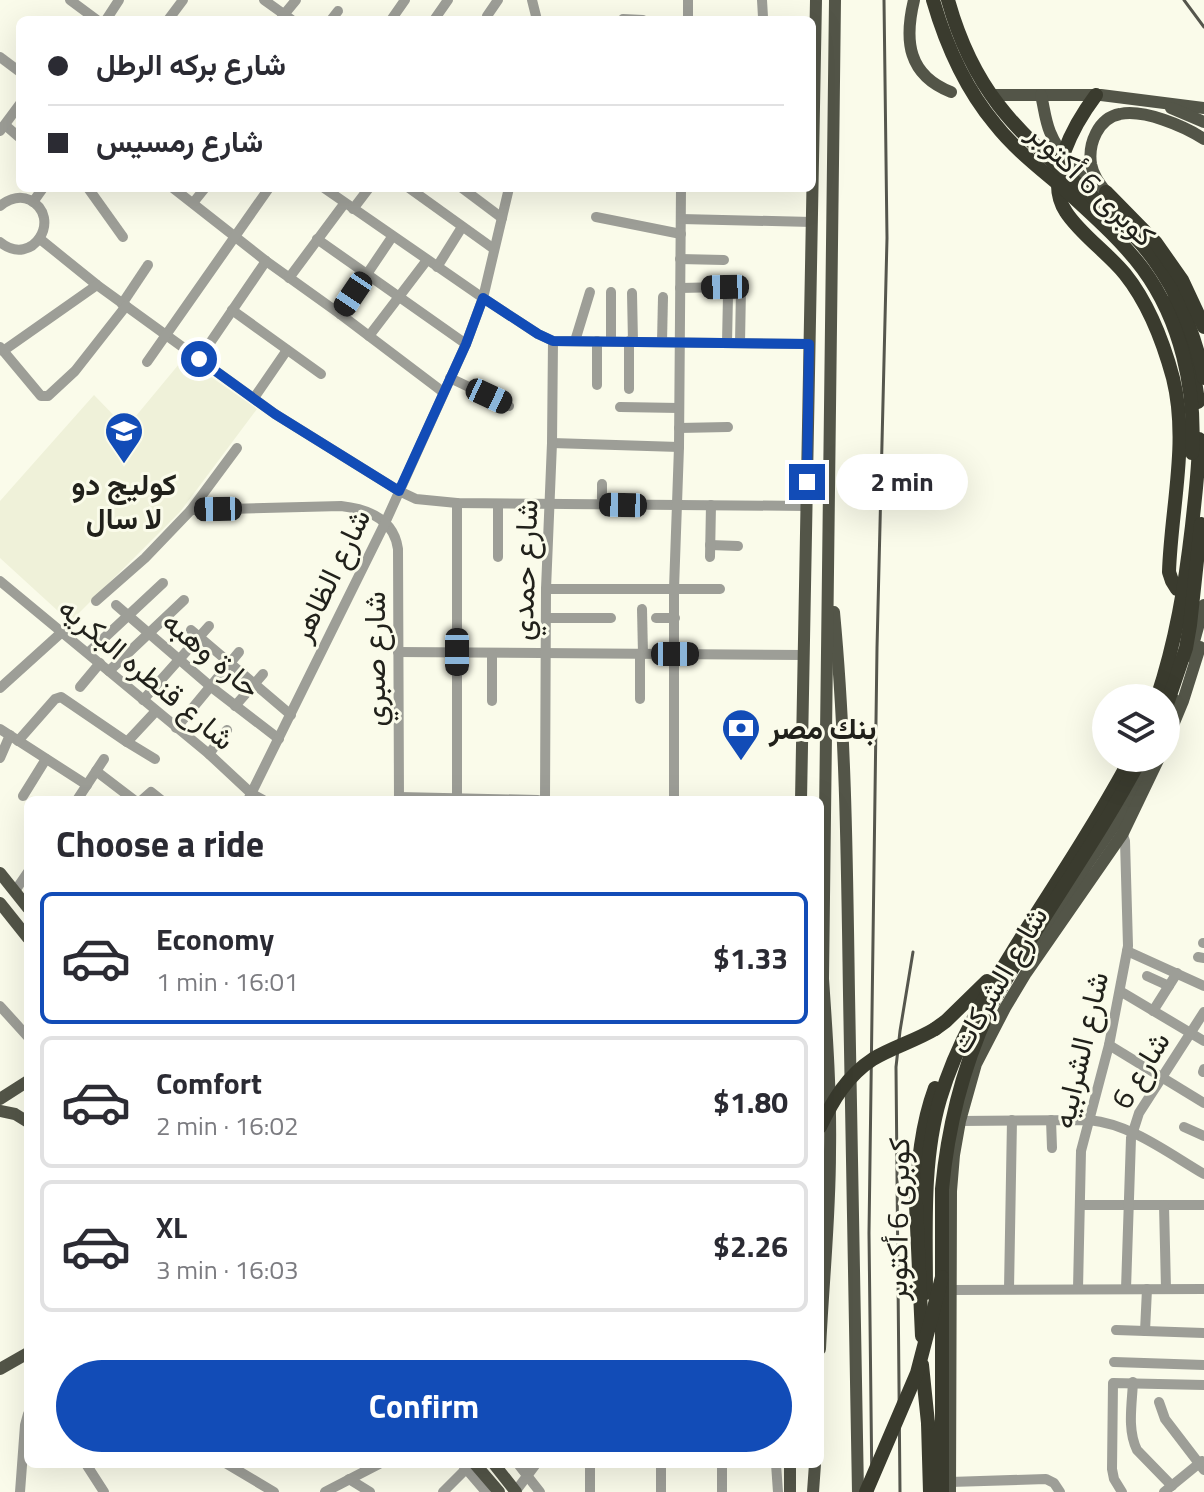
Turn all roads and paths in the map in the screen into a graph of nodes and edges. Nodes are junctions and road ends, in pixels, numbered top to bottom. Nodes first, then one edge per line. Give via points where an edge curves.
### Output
1 (70, 0) edge
2 (264, 0) edge
3 (498, 0) edge
4 (835, 0) edge
5 (914, 0) edge
6 (935, 0) edge
7 (948, 0) edge
8 (92, 16) edge
9 (284, 16) edge
10 (487, 16) dead end
11 (951, 92) dead end
12 (995, 95) dead end
13 (1041, 95) junction
14 (1096, 95) junction
15 (1153, 101) junction
16 (1204, 108) edge
17 (16, 109) edge
18 (1204, 122) edge
19 (2, 128) edge
20 (1204, 139) edge
21 (1064, 154) junction
22 (40, 192) edge
23 (91, 192) edge
24 (178, 192) edge
25 (202, 192) edge
26 (266, 192) edge
27 (330, 192) edge
28 (365, 192) edge
29 (414, 192) edge
30 (467, 192) edge
31 (508, 192) edge
32 (681, 192) edge
33 (812, 192) edge
34 (1106, 192) joint
35 (33, 202) junction
36 (193, 203) junction
37 (0, 206) edge
38 (349, 206) junction
39 (596, 217) dead end
40 (502, 218) junction
41 (681, 219) junction
42 (812, 222) junction
43 (462, 227) junction
44 (681, 234) junction
45 (123, 237) dead end
46 (234, 237) junction
47 (392, 237) junction
48 (40, 239) junction
49 (317, 239) junction
50 (1, 244) edge
51 (494, 249) junction
52 (680, 259) junction
53 (427, 260) junction
54 (724, 260) dead end
55 (266, 261) junction
56 (148, 265) dead end
57 (437, 267) junction
58 (367, 274) junction
59 (289, 278) junction
60 (97, 285) junction
61 (680, 288) junction
62 (741, 288) dead end
63 (590, 292) dead end
64 (611, 292) dead end
65 (632, 293) dead end
66 (399, 297) junction
67 (663, 297) dead end
68 (483, 298) junction
69 (124, 305) junction
70 (232, 310) junction
71 (340, 314) junction
72 (1204, 325) edge
73 (165, 334) junction
74 (369, 336) junction
75 (553, 341) junction
76 (575, 341) junction
77 (597, 341) junction
78 (611, 341) junction
79 (631, 342) junction
80 (662, 342) junction
81 (679, 342) junction
82 (727, 343) junction
83 (740, 343) junction
84 (466, 344) junction
85 (809, 344) junction
86 (2, 349) edge
87 (287, 350) junction
88 (199, 359) junction
89 (147, 362) dead end
90 (321, 374) dead end
91 (450, 378) junction
92 (1204, 378) edge
93 (597, 385) dead end
94 (629, 389) dead end
95 (443, 392) junction
96 (254, 398) junction
97 (509, 406) dead end
98 (620, 407) dead end
99 (679, 408) junction
100 (728, 427) dead end
101 (679, 428) junction
102 (552, 443) junction
103 (679, 447) junction
104 (237, 448) dead end
105 (602, 484) dead end
106 (1204, 488) edge
107 (399, 491) junction
108 (457, 503) junction
109 (498, 504) junction
110 (549, 504) junction
111 (602, 505) junction
112 (678, 505) junction
113 (711, 505) junction
114 (807, 506) junction
115 (191, 510) junction
116 (385, 523) junction
117 (738, 546) dead end
118 (827, 549) junction
119 (1204, 549) edge
120 (498, 557) dead end
121 (1204, 575) edge
122 (0, 581) edge
123 (163, 583) dead end
124 (546, 589) junction
125 (674, 589) junction
126 (720, 589) dead end
127 (1177, 589) junction
128 (1194, 591) junction
129 (184, 600) dead end
130 (96, 601) dead end
131 (116, 605) dead end
132 (1204, 605) edge
133 (642, 609) dead end
134 (128, 615) junction
135 (546, 618) junction
136 (611, 618) dead end
137 (656, 618) dead end
138 (675, 618) junction
139 (209, 626) dead end
140 (1204, 630) edge
141 (62, 632) junction
142 (149, 633) junction
143 (195, 634) junction
144 (239, 652) dead end
145 (398, 652) junction
146 (457, 652) junction
147 (88, 653) junction
148 (492, 653) junction
149 (546, 653) junction
150 (642, 654) junction
151 (675, 654) junction
152 (804, 655) junction
153 (179, 659) junction
154 (229, 663) junction
155 (104, 667) junction
156 (263, 674) dead end
157 (254, 684) junction
158 (1155, 684) edge
159 (1163, 684) edge
160 (1164, 684) edge
161 (1174, 684) edge
162 (1180, 685) edge
163 (210, 686) junction
164 (80, 687) dead end
165 (0, 688) edge
166 (640, 699) dead end
167 (143, 700) junction
168 (492, 701) dead end
169 (235, 706) junction
170 (1180, 708) edge
171 (156, 711) junction
172 (291, 715) junction
173 (176, 728) junction
174 (0, 729) edge
175 (227, 730) dead end
176 (14, 738) junction
177 (279, 739) junction
178 (127, 742) junction
179 (209, 754) junction
180 (0, 758) edge
181 (46, 759) junction
182 (104, 759) dead end
183 (155, 759) dead end
184 (96, 771) junction
185 (1115, 772) edge
186 (1126, 772) edge
187 (1130, 772) edge
188 (1131, 772) edge
189 (1143, 772) edge
190 (1151, 772) edge
191 (87, 785) junction
192 (1110, 795) junction
193 (23, 796) dead end
194 (80, 796) edge
195 (129, 796) edge
196 (249, 796) edge
197 (250, 796) edge
198 (399, 796) edge
199 (457, 796) edge
200 (545, 796) edge
201 (674, 796) edge
202 (801, 796) edge
203 (1093, 823) junction
204 (1120, 828) junction
205 (824, 872) edge
206 (0, 873) edge
207 (24, 878) edge
208 (15, 891) junction
209 (24, 903) edge
210 (1, 907) edge
211 (24, 933) edge
212 (1127, 951) junction
213 (1177, 973) junction
214 (1147, 976) dead end
215 (987, 981) junction
216 (1169, 986) junction
217 (1204, 986) edge
218 (1120, 991) junction
219 (0, 1006) edge
220 (1153, 1011) junction
221 (1204, 1012) edge
222 (24, 1033) edge
223 (1190, 1033) junction
224 (1204, 1041) edge
225 (1109, 1045) junction
226 (824, 1072) edge
227 (1162, 1078) junction
228 (24, 1084) edge
229 (0, 1099) edge
230 (1204, 1103) edge
231 (0, 1111) edge
232 (824, 1118) edge
233 (24, 1120) edge
234 (1012, 1120) junction
235 (1051, 1120) junction
236 (1089, 1120) junction
237 (960, 1121) junction
238 (1184, 1127) dead end
239 (1132, 1132) junction
240 (1204, 1136) edge
241 (824, 1144) edge
242 (1052, 1148) dead end
243 (830, 1154) junction
244 (1204, 1174) edge
245 (1080, 1205) junction
246 (1129, 1205) junction
247 (1164, 1205) junction
248 (1204, 1205) edge
249 (824, 1271) edge
250 (946, 1283) junction
251 (1009, 1289) junction
252 (1078, 1289) junction
253 (1126, 1289) junction
254 (1147, 1289) junction
255 (1166, 1289) junction
256 (1204, 1289) edge
257 (1116, 1330) dead end
258 (1145, 1331) junction
259 (1204, 1333) edge
260 (24, 1355) edge
261 (1114, 1362) dead end
262 (1204, 1365) edge
263 (0, 1369) edge
264 (917, 1373) junction
265 (1133, 1382) junction
266 (1204, 1385) edge
267 (1159, 1402) dead end
268 (24, 1438) edge
269 (1202, 1465) edge
270 (89, 1468) edge
271 (234, 1468) edge
272 (249, 1468) edge
273 (371, 1468) edge
274 (465, 1468) edge
275 (468, 1468) edge
276 (469, 1468) edge
277 (497, 1468) edge
278 (521, 1468) edge
279 (533, 1468) edge
280 (590, 1468) edge
281 (661, 1468) edge
282 (722, 1468) edge
283 (776, 1468) edge
284 (790, 1468) edge
285 (815, 1468) edge
286 (242, 1473) junction
287 (527, 1475) junction
288 (349, 1479) junction
289 (1168, 1489) edge
290 (947, 1490) edge
291 (20, 1492) edge
292 (104, 1492) edge
293 (274, 1492) edge
294 (325, 1492) edge
295 (370, 1492) edge
296 (443, 1492) edge
297 (486, 1492) edge
298 (499, 1492) edge
299 (515, 1492) edge
300 (540, 1492) edge
301 (590, 1492) edge
302 (661, 1492) edge
303 (722, 1492) edge
304 (778, 1492) edge
305 (790, 1492) edge
306 (813, 1492) edge
307 (858, 1492) edge
308 (866, 1492) edge
309 (930, 1492) edge
310 (1060, 1492) edge
311 (1122, 1492) edge

1 - 8 street
2 - 9 street
3 - 10 street
4 - 118 main road
5 - 11 main road via 910,38 915,62 931,83
6 - 127 highway, كوبرى 6 أكتوبر, bridge via 958,67 986,113 1123,245 1156,290 1177,335 1190,385 1193,436
6 - 159 highway, bridge via 955,55 981,100 1010,136 1118,233 1154,275 1184,333 1194,373 1199,448 1187,573
7 - 92 highway, كوبرى 6 أكتوبر, bridge via 962,45 1001,110 1117,219 1168,281 1186,317
12 - 13 main road
13 - 14 main road
13 - 21 main road via 1051,136
14 - 15 main road
14 - 21 highway via 1081,114
15 - 16 main road
15 - 18 main road
17 - 19 street
20 - 34 main road via 1156,118 1113,116 1098,130 1090,151 1093,173
21 - 72 main road via 1154,252
21 - 127 highway via 1058,181 1066,213 1125,274 1142,300 1174,382 1178,472 1169,572
22 - 35 street
23 - 45 street
24 - 36 street
25 - 36 street
26 - 46 street
27 - 38 street
28 - 38 street
29 - 43 street
30 - 40 street
31 - 40 street, شارع الظاهر
32 - 41 street
33 - 42 main road
34 - 72 highway, bridge via 1156,243
35 - 37 street via 17,198
35 - 48 street via 43,215
36 - 46 street
38 - 47 street
38 - 49 street
39 - 44 street
40 - 51 street, شارع الظاهر
41 - 42 street
41 - 44 street
42 - 85 main road
43 - 51 street
43 - 57 street
44 - 52 street
46 - 55 street
46 - 73 street
47 - 53 street
47 - 58 street
48 - 50 street via 19,250
48 - 60 street
49 - 58 street
49 - 59 street
51 - 68 street, شارع الظاهر
52 - 54 street
52 - 61 street
53 - 57 street
53 - 66 street
55 - 59 street
55 - 70 street
56 - 69 street
57 - 68 street
58 - 66 street
58 - 71 street
59 - 71 street
60 - 69 street
60 - 86 street
61 - 81 street
61 - 82 street via 727,291
62 - 83 street
63 - 76 street
64 - 78 street
65 - 79 street
66 - 74 street
66 - 84 street
67 - 80 street
68 - 75 street
68 - 84 street, شارع الظاهر
69 - 73 street
69 - 86 street via 75,371 48,396 41,396
70 - 87 street
70 - 88 street
71 - 74 street
73 - 88 street
73 - 89 street
74 - 95 street
75 - 76 street
75 - 102 street, شارع حمدي
76 - 77 street
77 - 78 street
77 - 93 street
78 - 79 street
79 - 80 street
79 - 94 street
80 - 81 street
81 - 82 street
81 - 99 street
82 - 83 street
83 - 85 street
84 - 91 street, شارع الظاهر
85 - 114 main road
87 - 90 street
87 - 96 street
88 - 96 street
91 - 95 street, شارع الظاهر
91 - 97 street
95 - 107 street, شارع الظاهر
96 - 107 street
98 - 99 street
99 - 101 street
100 - 101 street
101 - 103 street
102 - 103 street
102 - 110 street, شارع حمدي
103 - 112 street
104 - 115 street
105 - 111 street
106 - 128 highway, bridge
107 - 108 street via 416,499
107 - 116 street, شارع الظاهر
108 - 109 street
108 - 146 street
109 - 110 street
109 - 120 street
110 - 111 street
110 - 124 street, شارع حمدي
111 - 112 street
112 - 113 street
112 - 125 street
113 - 114 street
113 - 117 street via 710,551
114 - 152 main road
115 - 116 street via 357,507
115 - 130 street
116 - 145 street, شارع صبري via 397,539
116 - 172 street, شارع الظاهر
118 - 205 main road
118 - 307 main road via 843,737
119 - 160 main road via 1194,565 1179,642
121 - 128 highway, bridge
122 - 141 street, شارع قنطره البكريه
123 - 134 street
124 - 125 street
124 - 135 street, شارع حمدي
125 - 126 street
125 - 138 street
127 - 158 highway, كوبرى 6 أكتوبر
128 - 161 highway, bridge via 1186,648
129 - 142 street
131 - 134 street, حارة وهبه
132 - 162 main road
133 - 150 street
134 - 142 street, حارة وهبه
134 - 147 street
135 - 136 street
135 - 149 street, شارع حمدي
137 - 138 street
138 - 151 street
139 - 143 street
140 - 170 main road
141 - 147 street, شارع قنطره البكريه
141 - 165 street
142 - 153 street, حارة وهبه
142 - 155 street
143 - 153 street
143 - 154 street
144 - 154 street
145 - 146 street
145 - 198 street, شارع صبري
146 - 148 street
146 - 199 street
147 - 155 street, شارع قنطره البكريه
148 - 149 street
148 - 168 street
149 - 150 street
149 - 200 street, شارع حمدي
150 - 151 street
150 - 166 street
151 - 152 street
151 - 201 street
152 - 202 main road
153 - 163 street, حارة وهبه
153 - 167 street
154 - 157 street
154 - 163 street
155 - 164 street
155 - 167 street, شارع قنطره البكريه
156 - 157 street
157 - 169 street
157 - 172 street
163 - 169 street, حارة وهبه
163 - 173 street
167 - 171 street, شارع قنطره البكريه
169 - 177 street, حارة وهبه
171 - 173 street, شارع قنطره البكريه
171 - 178 street
172 - 177 street, شارع الظاهر
173 - 179 street, شارع قنطره البكريه
174 - 176 street
175 - 179 street
176 - 178 street via 61,697
176 - 180 street
176 - 181 street
177 - 197 street, شارع الظاهر
178 - 183 street
179 - 196 street, شارع قنطره البكريه
181 - 191 street
181 - 193 street
182 - 184 street
184 - 191 street
184 - 195 street
185 - 215 highway, كوبرى 6 أكتوبر
186 - 192 highway
187 - 204 main road via 1116,802
188 - 250 highway, كوبرى 6 أكتوبر, bridge via 976,1037 946,1150
189 - 204 main road, شارع الشركات
190 - 204 main road, شارع الشركات
191 - 194 street
192 - 203 highway
192 - 204 main road via 1109,807
203 - 204 main road via 1105,819
203 - 264 highway, bridge via 992,986 948,1075 927,1189 924,1334
204 - 212 street, شارع الشرابيه via 1125,841
204 - 237 main road, شارع الشركات via 1005,1008 976,1064
204 - 290 main road, شارع الشركات via 1042,934 982,1041 957,1112 949,1166
206 - 208 main road
207 - 208 street
208 - 209 main road
210 - 211 main road
212 - 213 street
212 - 218 street, شارع الشرابيه
213 - 216 street
213 - 217 street
214 - 216 street
215 - 232 highway, bridge via 935,1029 859,1070
215 - 309 highway, كوبرى 6 أكتوبر, bridge via 941,1071 919,1151 916,1204
216 - 220 street
218 - 220 street
218 - 225 street, شارع الشرابيه
219 - 222 street
220 - 223 street
221 - 223 street, شارع 6
223 - 224 street
223 - 227 street, شارع 6
225 - 227 street
225 - 236 street, شارع الشرابيه
226 - 243 main road
227 - 230 street
227 - 239 street, شارع 6
228 - 229 main road
231 - 233 main road
234 - 235 street
234 - 237 street
234 - 251 street
235 - 236 street
235 - 242 street
236 - 239 street
236 - 245 street, شارع الشرابيه via 1081,1151
237 - 250 main road, شارع الشركات
238 - 240 street
239 - 244 street
239 - 246 street, شارع 6
241 - 243 main road
243 - 249 main road
245 - 246 street
245 - 252 street, شارع الشرابيه
246 - 247 street
246 - 253 street, شارع 6
247 - 248 street
247 - 255 street
250 - 251 street
250 - 264 highway, bridge
250 - 290 highway, كوبرى 6 أكتوبر, bridge
251 - 252 street
252 - 253 street
253 - 254 street
254 - 255 street
254 - 258 street
255 - 256 street
257 - 258 street
258 - 259 street
260 - 263 main road
261 - 262 street
264 - 308 highway, bridge
265 - 266 street
265 - 289 street via 1134,1443
265 - 311 street via 1113,1383 1112,1469
267 - 269 street via 1165,1419
268 - 291 street
269 - 289 street
270 - 292 street
271 - 286 street
272 - 286 street
273 - 288 street
274 - 296 street
275 - 297 street
276 - 298 main road
277 - 299 main road, bridge
278 - 287 street
279 - 287 street
280 - 301 street
281 - 302 street
282 - 303 street
283 - 304 street
284 - 305 main road
285 - 306 main road
286 - 293 street
287 - 299 street
287 - 300 street
288 - 294 street
288 - 295 street
290 - 310 street via 1048,1480

